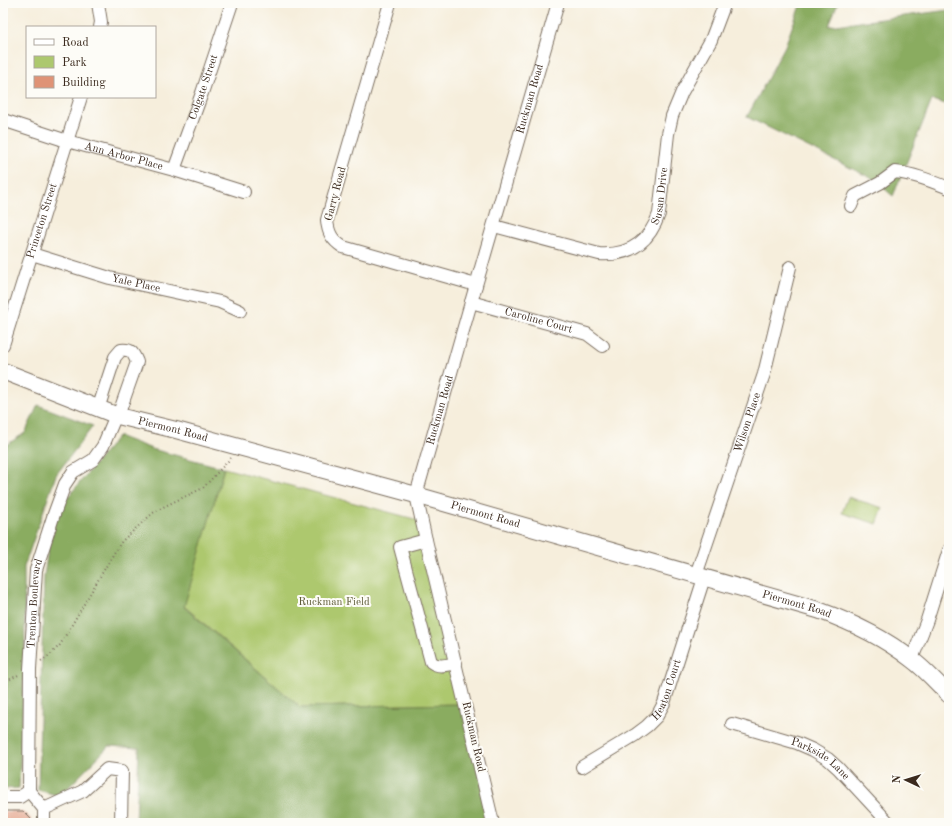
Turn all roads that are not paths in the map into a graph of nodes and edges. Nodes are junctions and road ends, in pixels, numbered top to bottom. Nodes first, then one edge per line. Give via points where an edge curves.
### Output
1 (98, 3) edge
2 (232, 3) edge
3 (390, 3) edge
4 (558, 3) edge
5 (725, 3) edge
6 (100, 26) edge
7 (81, 98) edge
8 (3, 120) edge
9 (67, 141) junction
10 (174, 170) junction
11 (949, 188) edge
12 (244, 192) dead end
13 (850, 206) dead end
14 (494, 226) junction
15 (32, 254) junction
16 (790, 267) dead end
17 (476, 285) junction
18 (471, 302) junction
19 (240, 311) dead end
20 (3, 345) edge
21 (603, 346) dead end
22 (3, 371) edge
23 (98, 409) junction
24 (117, 416) junction
25 (416, 495) junction
26 (426, 540) junction
27 (949, 550) edge
28 (700, 576) junction
29 (912, 659) junction
30 (456, 663) junction
31 (949, 696) edge
32 (732, 724) dead end
33 (582, 767) dead end
34 (29, 791) junction
35 (3, 797) edge
36 (44, 809) junction
37 (44, 823) edge
38 (121, 823) edge
39 (493, 823) edge
40 (889, 823) edge

1 - 6 street
2 - 10 street, Colgate Street
3 - 17 street, Garry Road via 327,220 330,236 343,248
4 - 14 street, Ruckman Road
5 - 14 street, Susan Drive via 711,40 682,92 672,116 659,214 656,224 641,243 620,253 599,254
7 - 9 street, Princeton Street
8 - 9 street, Ann Arbor Place
9 - 10 street, Ann Arbor Place
9 - 15 street, Princeton Street
10 - 12 street, Ann Arbor Place
11 - 13 street via 915,175 895,172 855,196
14 - 17 street, Ruckman Road
15 - 19 street, Yale Place via 110,278 220,302
15 - 20 street, Princeton Street
16 - 28 street, Wilson Place via 764,374
17 - 18 street, Ruckman Road
18 - 21 street, Caroline Court via 587,334
18 - 25 street, Ruckman Road
22 - 23 main road, Piermont Road
23 - 24 main road, Piermont Road
23 - 24 street, Trenton Boulevard via 114,357 121,350 128,350 133,353 137,362
24 - 25 main road, Piermont Road
24 - 34 street, Trenton Boulevard via 103,446 93,460 73,472 65,484 36,570 30,669
25 - 26 street, Ruckman Road
25 - 28 main road, Piermont Road
26 - 30 street, Ruckman Road
26 - 30 street via 400,547 431,662 436,666
27 - 29 street
28 - 29 main road, Piermont Road via 836,617 886,641
28 - 33 street, Heaton Court via 664,703 657,716 635,735
29 - 31 main road, Piermont Road
30 - 39 street, Ruckman Road
32 - 40 street, Parkside Lane via 796,743 828,758
34 - 35 street via 20,797
34 - 36 street
36 - 37 street
36 - 38 street via 84,791 107,768 122,771

